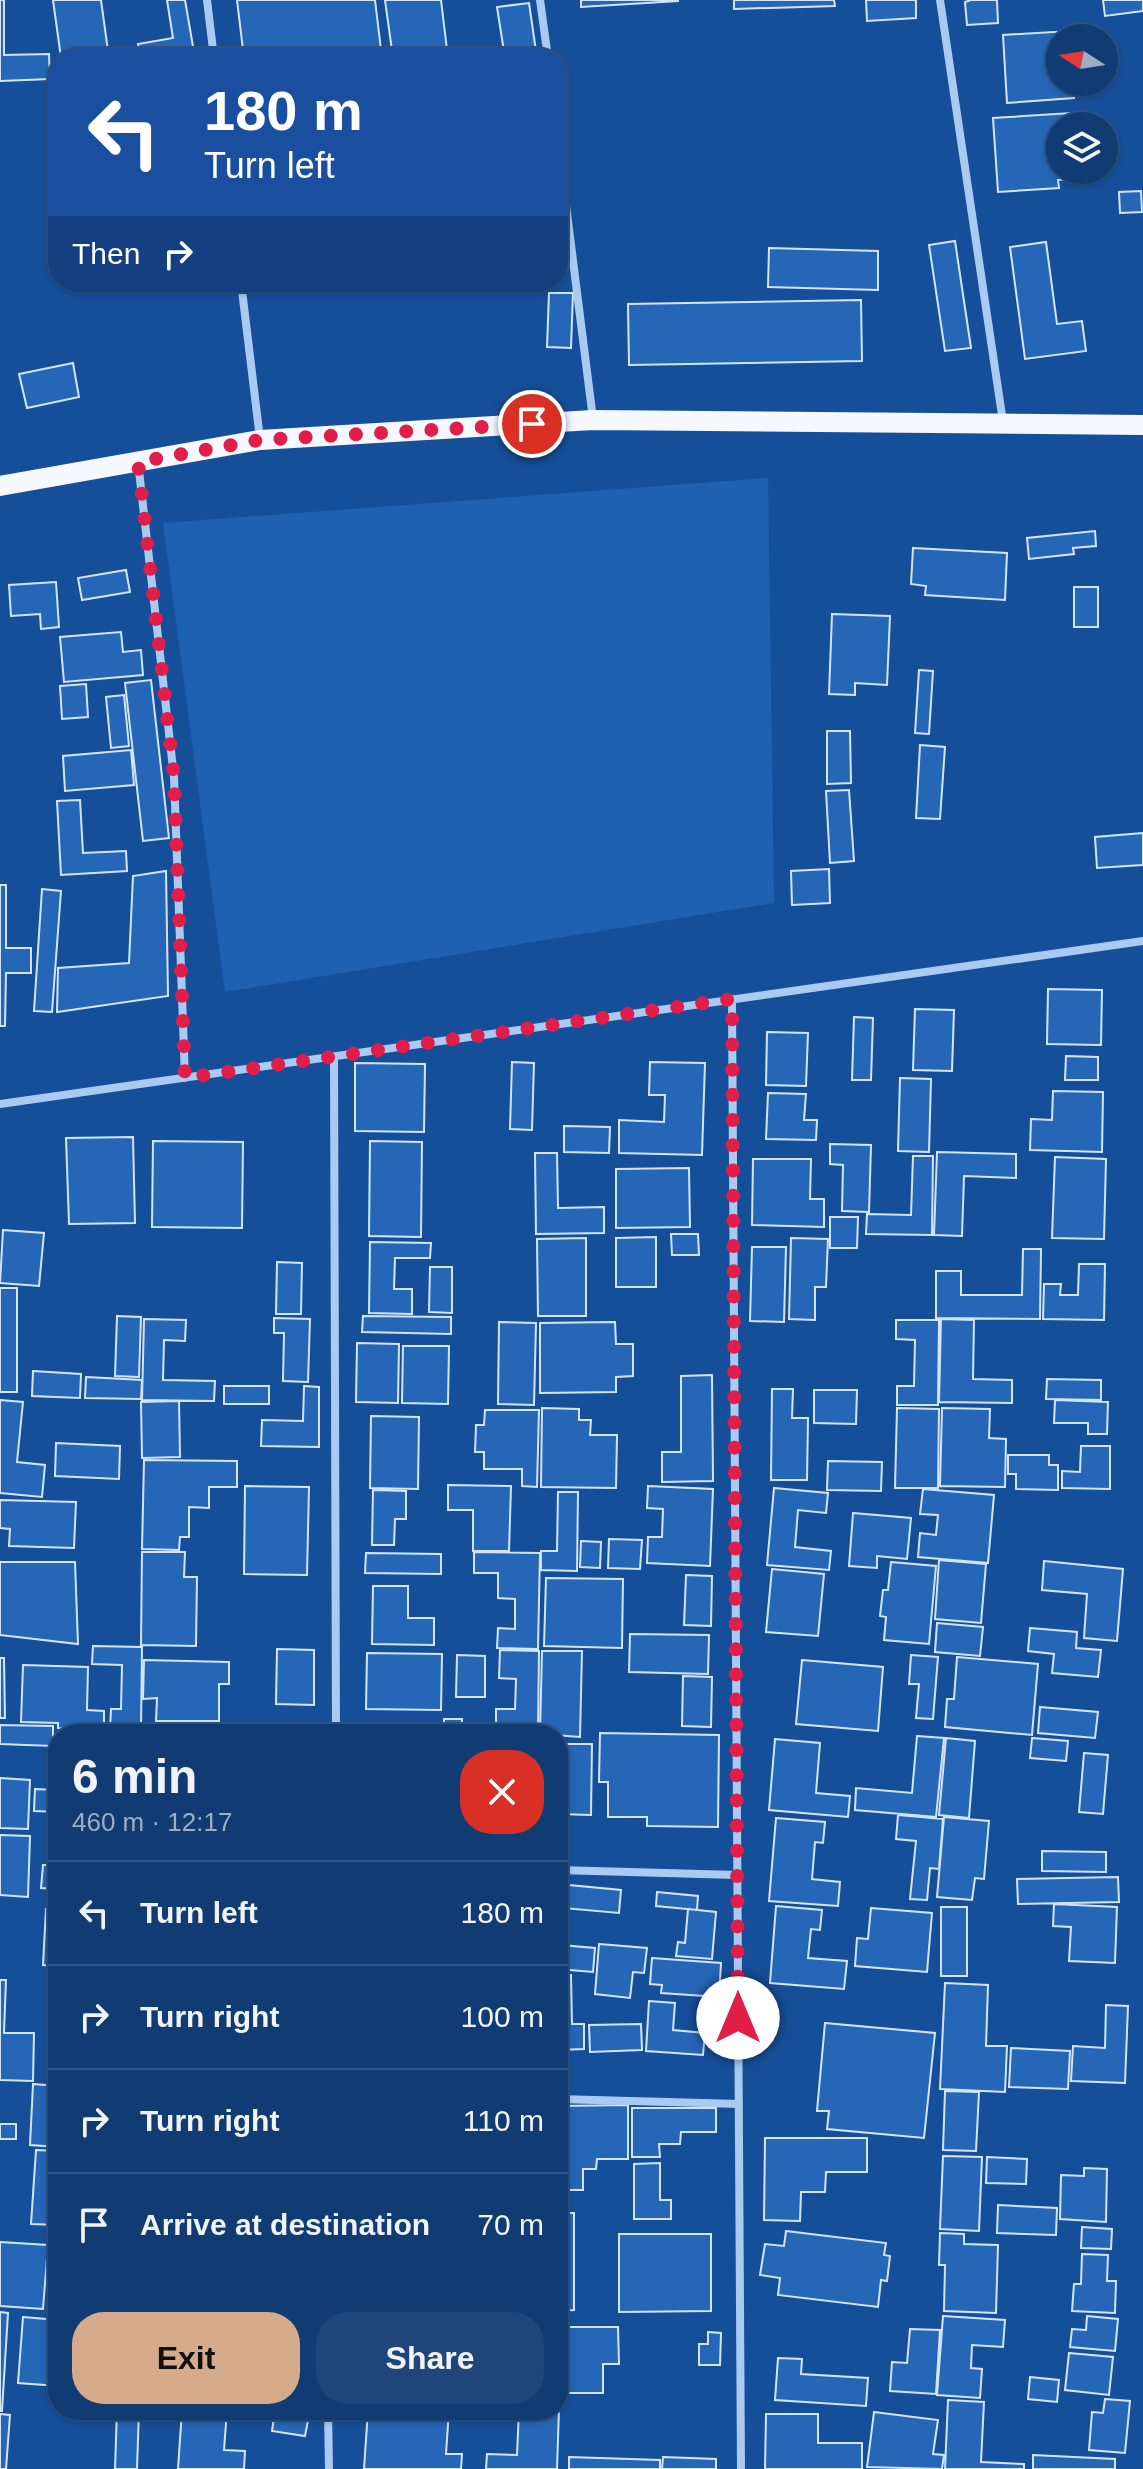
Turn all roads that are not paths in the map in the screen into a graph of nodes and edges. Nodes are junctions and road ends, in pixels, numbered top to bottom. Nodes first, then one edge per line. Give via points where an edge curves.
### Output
1 (207, 0) edge
2 (540, 0) edge
3 (940, 0) edge
4 (213, 48) edge
5 (547, 48) edge
6 (568, 221) edge
7 (242, 292) edge
8 (593, 420) junction
9 (1004, 423) junction
10 (1143, 425) edge
11 (260, 440) junction
12 (138, 462) junction
13 (0, 486) edge
14 (1143, 941) edge
15 (732, 999) junction
16 (334, 1057) junction
17 (185, 1078) junction
18 (0, 1104) edge
19 (336, 1724) edge
20 (568, 1870) edge
21 (737, 1875) junction
22 (568, 2099) edge
23 (739, 2104) junction
24 (328, 2420) edge
25 (329, 2469) edge
26 (741, 2469) edge

1 - 4 street
2 - 5 street
3 - 9 street
6 - 8 street
7 - 11 street
8 - 9 main road
8 - 11 main road
9 - 10 main road
11 - 12 main road
12 - 13 main road
12 - 17 street via 174,777
14 - 15 street
15 - 16 street
15 - 21 street
16 - 17 street
16 - 19 street
17 - 18 street
20 - 21 street
21 - 23 street
22 - 23 street
23 - 26 street
24 - 25 street

